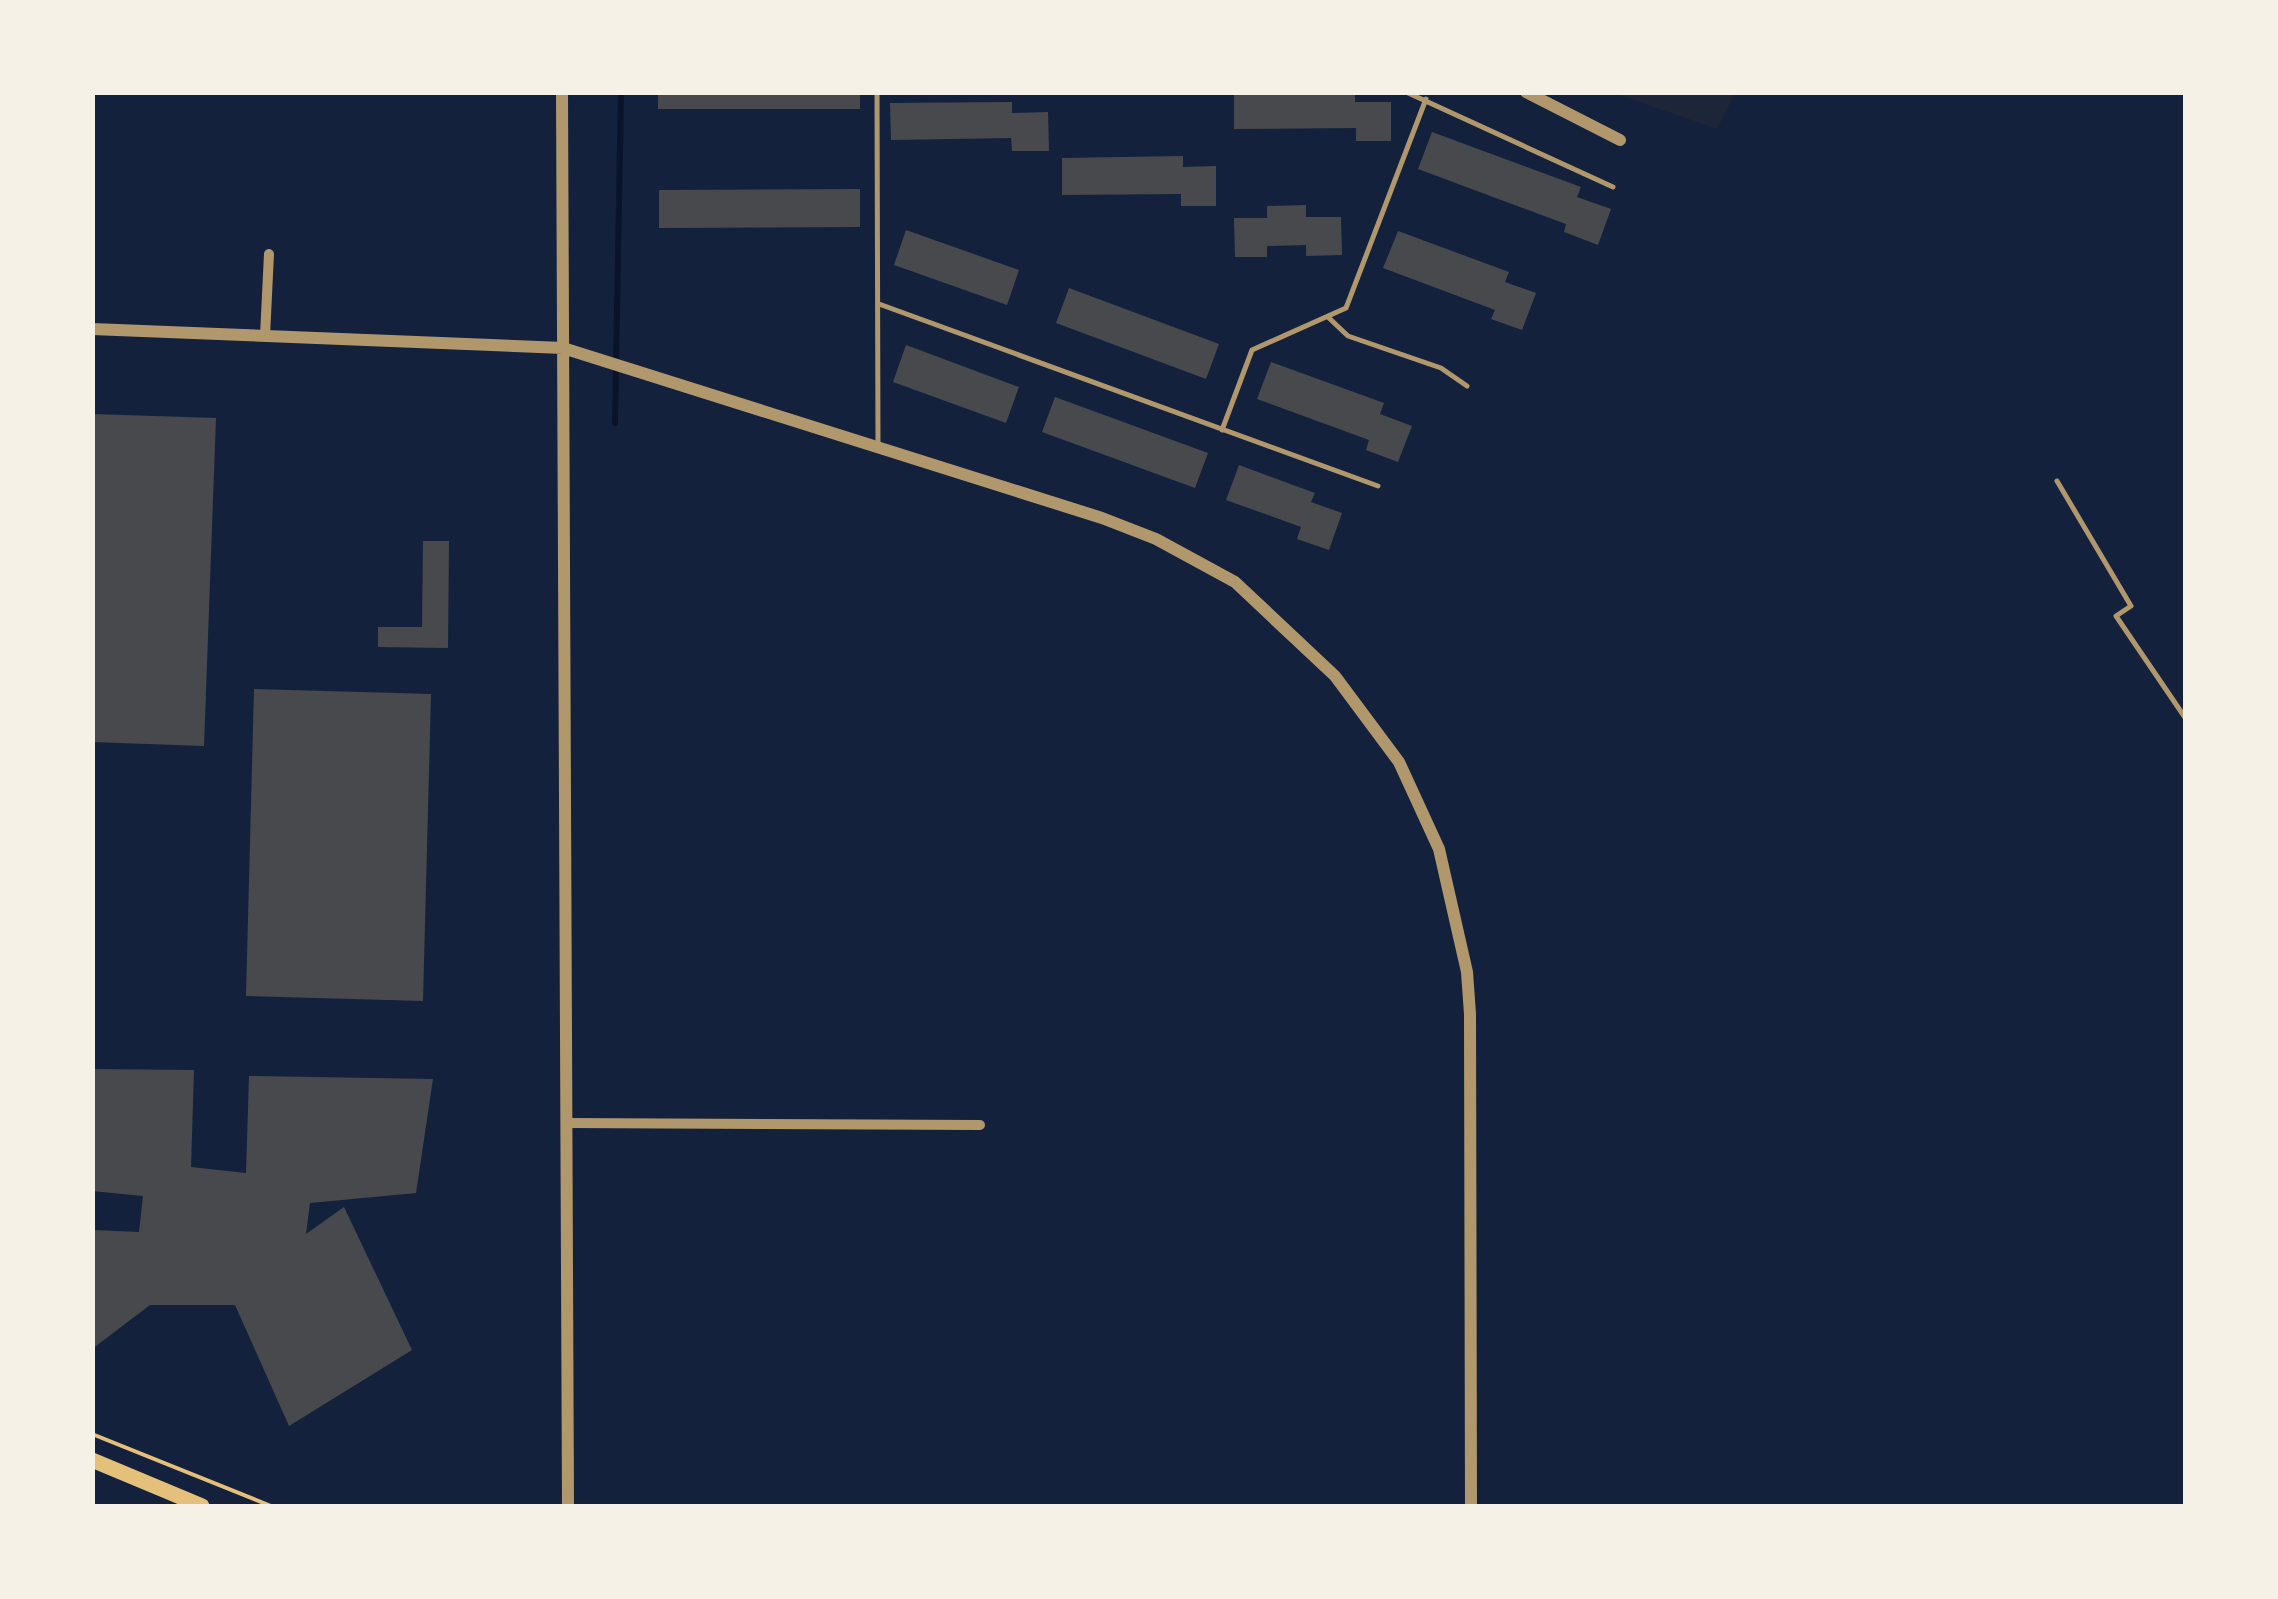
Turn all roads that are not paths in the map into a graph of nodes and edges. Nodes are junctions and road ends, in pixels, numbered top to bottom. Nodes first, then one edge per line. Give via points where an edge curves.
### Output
1 (562, 92) edge
2 (877, 92) edge
3 (1406, 92) edge
4 (1526, 92) edge
5 (1426, 99) junction
6 (1620, 140) dead end
7 (1613, 187) dead end
8 (268, 254) dead end
9 (879, 304) junction
10 (1328, 317) junction
11 (92, 329) edge
12 (265, 336) junction
13 (563, 348) junction
14 (1467, 386) dead end
15 (1222, 430) junction
16 (878, 448) junction
17 (2057, 481) dead end
18 (1378, 486) dead end
19 (2186, 719) edge
20 (566, 1122) junction
21 (980, 1125) dead end
22 (92, 1460) edge
23 (202, 1506) edge
24 (568, 1506) edge
25 (1472, 1506) edge

1 - 13 street
2 - 9 lane
3 - 5 lane
4 - 6 street
5 - 7 lane
5 - 10 lane via 1354,292 1346,308
8 - 12 street
9 - 15 lane
9 - 16 lane
10 - 14 lane via 1348,336 1442,368
10 - 15 lane via 1252,350
11 - 12 street
12 - 13 street
13 - 16 street
13 - 20 street
15 - 18 lane
16 - 25 street via 1156,538 1236,582 1336,676 1400,762 1439,849 1467,972
17 - 19 lane via 2131,606 2116,616
20 - 21 street
20 - 24 street
22 - 23 main road

